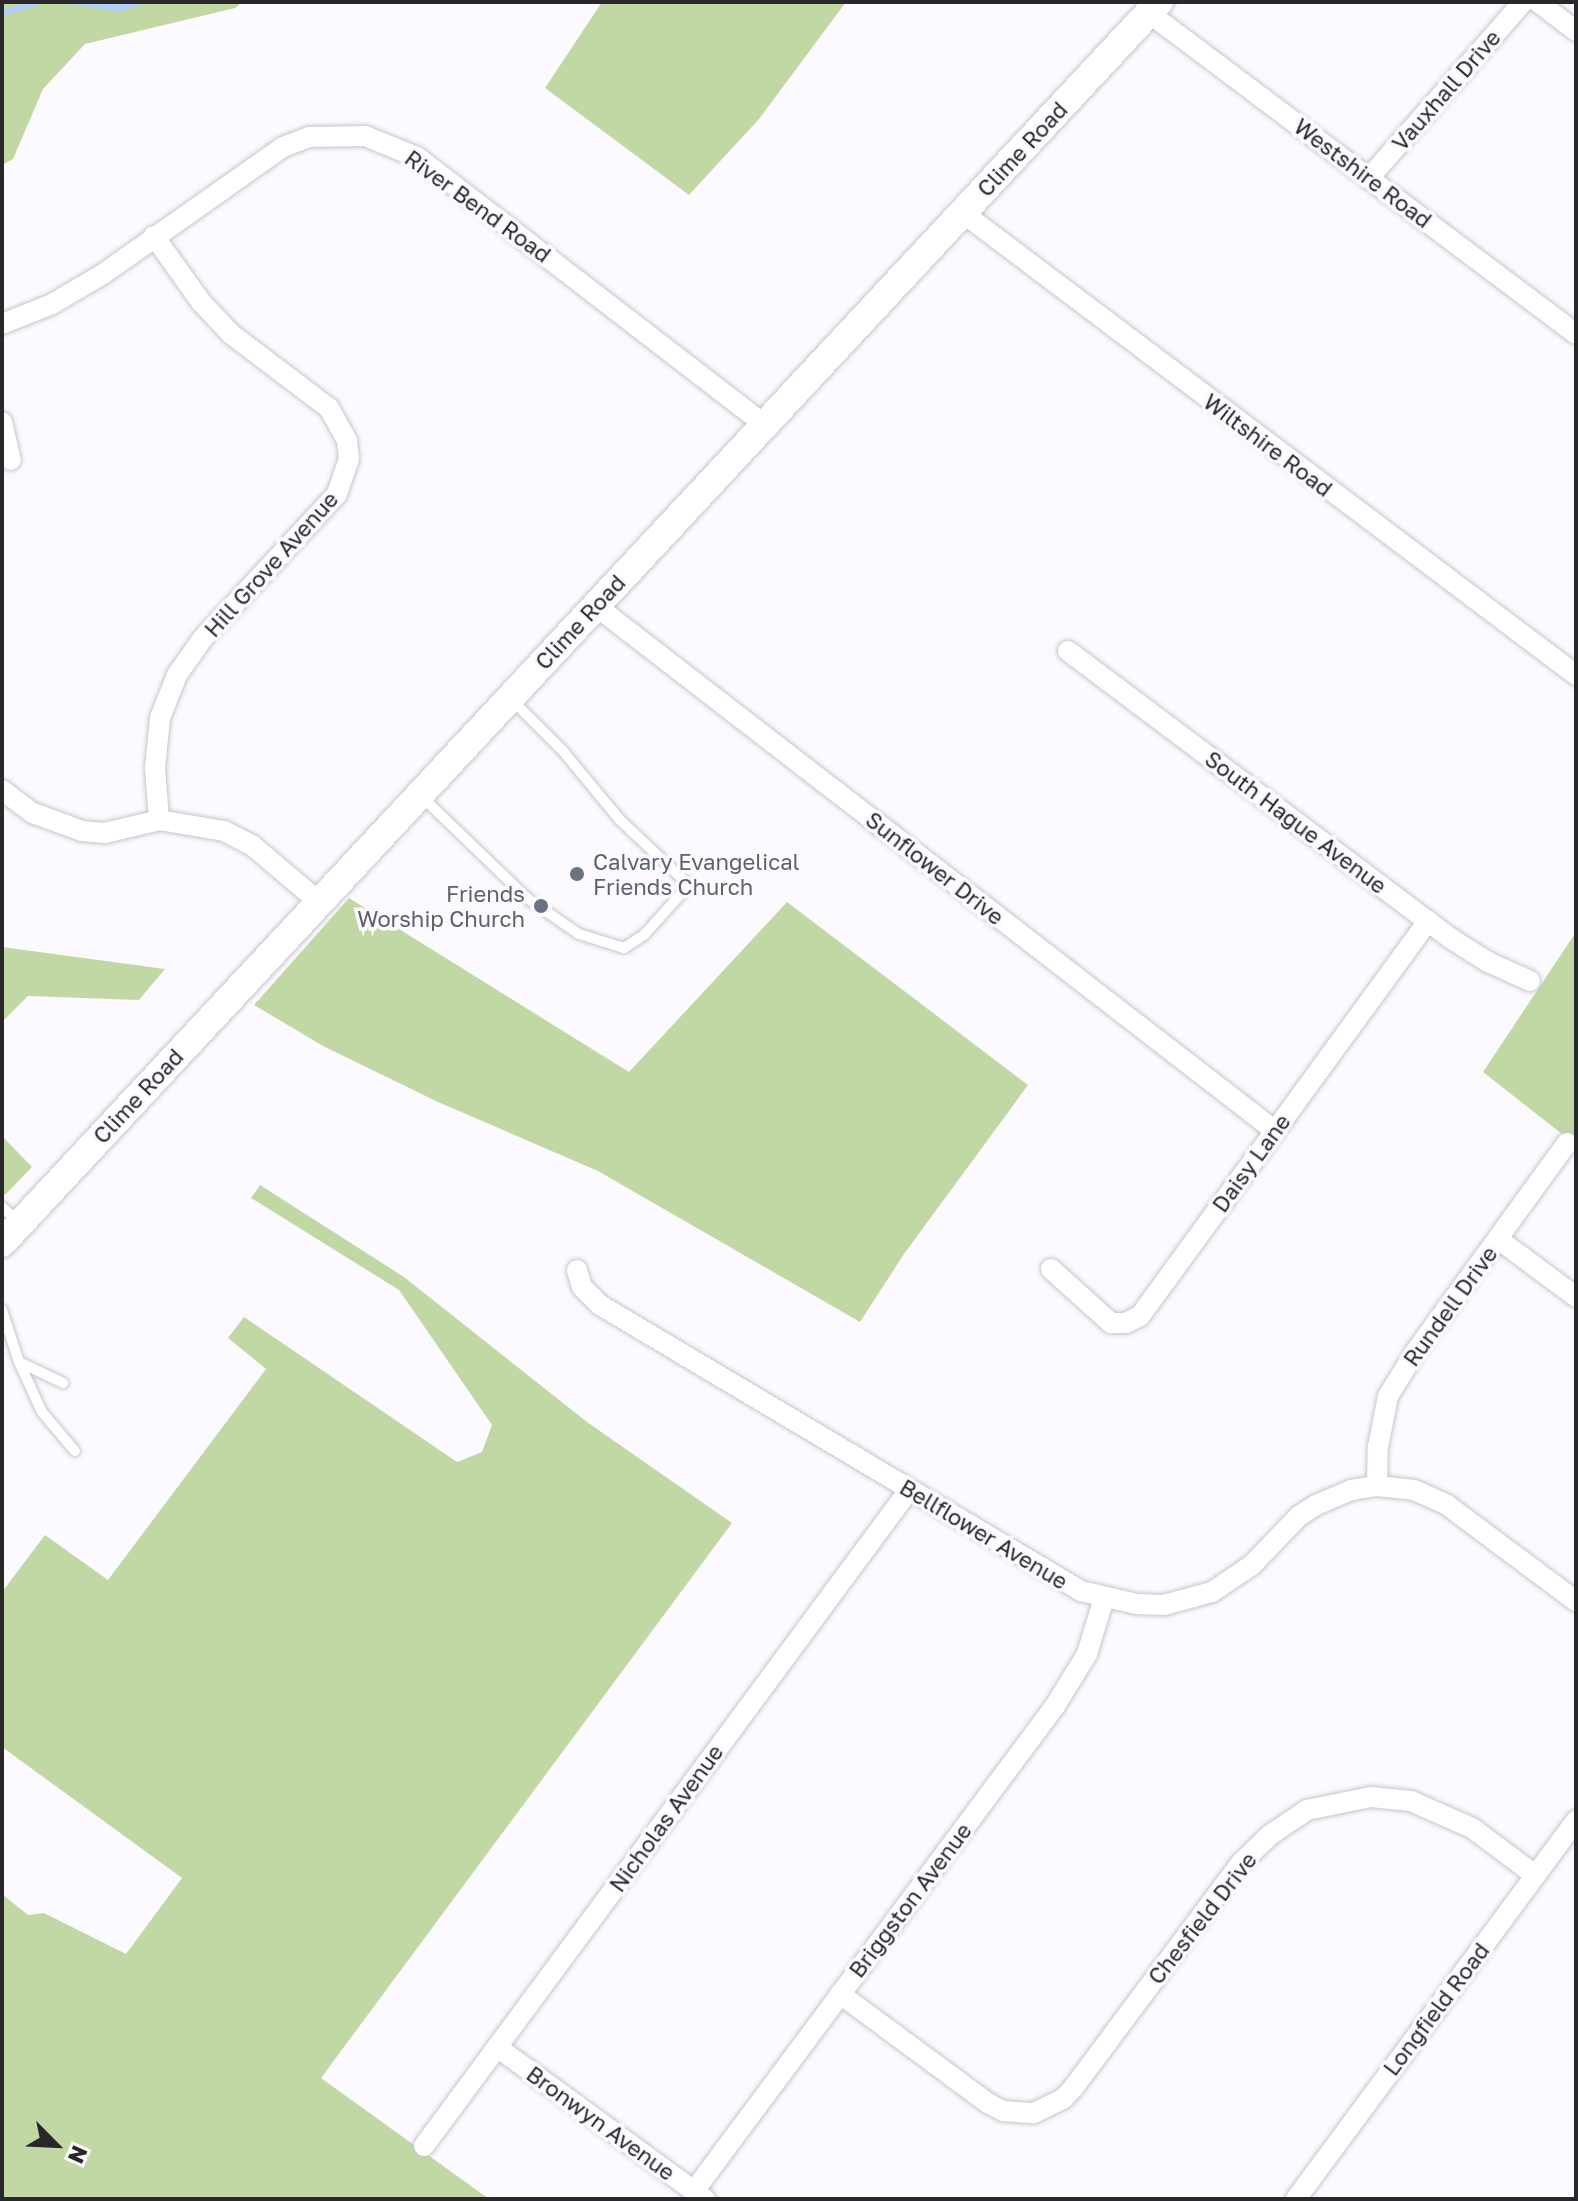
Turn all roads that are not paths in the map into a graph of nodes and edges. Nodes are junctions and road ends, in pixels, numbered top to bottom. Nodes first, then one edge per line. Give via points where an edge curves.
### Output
1 (1523, 2) edge
2 (1538, 2) edge
3 (1154, 7) edge
4 (1576, 31) edge
5 (1369, 178) junction
6 (963, 213) junction
7 (154, 236) junction
8 (2, 324) edge
9 (1576, 334) edge
10 (2, 422) edge
11 (764, 424) junction
12 (11, 460) dead end
13 (596, 606) junction
14 (1068, 651) dead end
15 (1576, 675) edge
16 (510, 698) junction
17 (2, 790) edge
18 (420, 795) junction
19 (159, 820) junction
20 (319, 902) junction
21 (1428, 921) junction
22 (1530, 981) dead end
23 (1274, 1130) junction
24 (1567, 1143) dead end
25 (8, 1225) edge
26 (1498, 1239) junction
27 (1051, 1269) dead end
28 (577, 1270) dead end
29 (1576, 1297) edge
30 (2, 1310) edge
31 (19, 1362) junction
32 (63, 1383) dead end
33 (75, 1451) dead end
34 (1377, 1486) junction
35 (909, 1490) junction
36 (1104, 1598) junction
37 (1576, 1601) edge
38 (1576, 1820) edge
39 (1535, 1875) junction
40 (840, 1994) junction
41 (497, 2047) junction
42 (424, 2146) dead end
43 (699, 2195) edge
44 (1296, 2199) edge

1 - 5 street, Vauxhall Drive
2 - 4 street
3 - 5 street, Westshire Road
3 - 6 main road, Clime Road
5 - 9 street, Westshire Road
6 - 11 main road, Clime Road
6 - 15 street, Wiltshire Road
7 - 8 street, River Bend Road via 52,304
7 - 11 street, River Bend Road via 283,147 309,137 365,136 417,157
7 - 19 street, Hill Grove Avenue via 231,334 329,408 344,432 349,459 337,494 203,638 177,675 160,718 155,768
10 - 12 street
11 - 13 main road, Clime Road
13 - 16 main road, Clime Road
13 - 23 street, Sunflower Drive
14 - 21 street, South Hague Avenue
16 - 18 main road, Clime Road
16 - 18 lane via 620,820 689,885 644,935 624,948 579,934 528,899
17 - 19 street via 33,813 82,831 105,833
18 - 20 main road, Clime Road
19 - 20 street via 224,831 253,846
20 - 25 main road, Clime Road
21 - 22 street, South Hague Avenue via 1488,962
21 - 23 street, Daisy Lane
23 - 27 street, Daisy Lane via 1140,1316 1111,1323
24 - 26 street, Rundell Drive
26 - 29 street
26 - 34 street, Rundell Drive via 1388,1396
28 - 35 street, Bellflower Avenue via 582,1287 600,1305
30 - 31 lane
31 - 32 lane
31 - 33 lane via 42,1412
34 - 36 street, Bellflower Avenue via 1316,1505 1252,1565 1212,1592 1164,1605
34 - 37 street, Bellflower Avenue via 1414,1490 1447,1505
35 - 36 street, Bellflower Avenue via 1058,1580
35 - 41 street, Nicholas Avenue
36 - 40 street, Briggston Avenue via 1087,1654 1055,1706
38 - 39 street, Longfield Road
39 - 40 street, Chesfield Drive via 1472,1828 1411,1801 1371,1797 1307,1810 1241,1863 1074,2087 1063,2099 1034,2113 1003,2111 988,2103
39 - 44 street, Longfield Road
40 - 43 street, Briggston Avenue
41 - 42 street, Nicholas Avenue
41 - 43 street, Bronwyn Avenue

